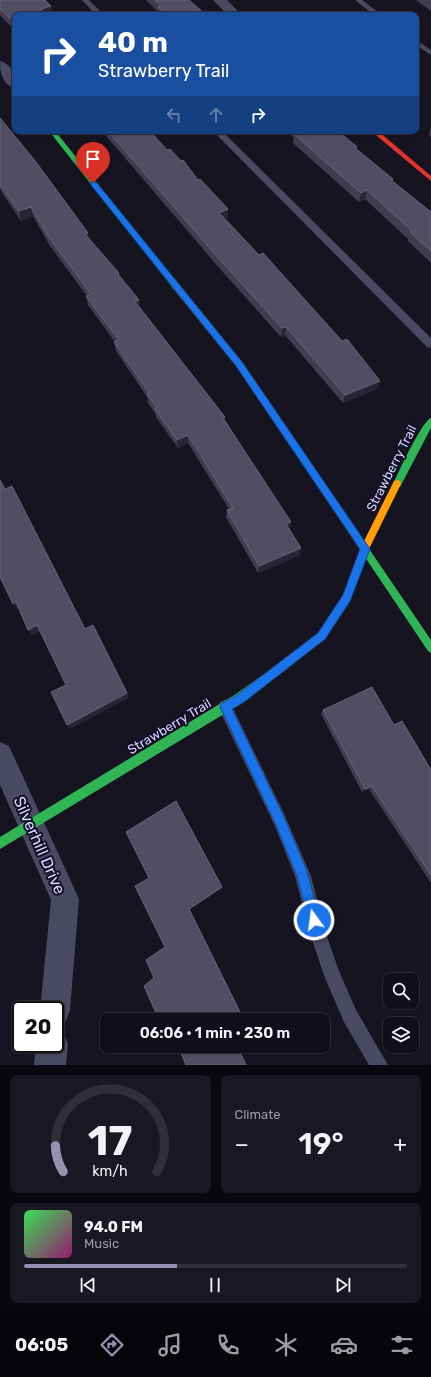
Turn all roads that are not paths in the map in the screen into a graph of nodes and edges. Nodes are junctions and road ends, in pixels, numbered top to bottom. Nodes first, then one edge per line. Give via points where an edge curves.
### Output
1 (85, 0) edge
2 (219, 0) edge
3 (358, 0) edge
4 (97, 12) edge
5 (233, 12) edge
6 (374, 12) edge
7 (419, 44) edge
8 (431, 53) edge
9 (0, 65) edge
10 (12, 80) edge
11 (54, 134) edge
12 (220, 134) edge
13 (378, 134) edge
14 (431, 179) edge
15 (431, 344) edge
16 (431, 421) edge
17 (365, 549) junction
18 (431, 648) edge
19 (225, 707) junction
20 (0, 755) edge
21 (31, 824) junction
22 (0, 843) edge
23 (56, 1001) edge
24 (51, 1053) edge
25 (50, 1065) edge
26 (379, 1065) edge

1 - 4 lane
2 - 5 street
3 - 6 lane
7 - 8 lane
9 - 10 street
11 - 17 street via 239,364
12 - 15 lane
13 - 14 street
16 - 17 street, Strawberry Trail
17 - 18 street
17 - 19 street, Strawberry Trail via 346,598 322,636
19 - 21 street, Strawberry Trail
19 - 26 lane via 280,821 303,876 331,972 350,1016
20 - 21 street, Silverhill Drive
21 - 22 street, Strawberry Trail
21 - 23 street, Silverhill Drive via 65,899
24 - 25 street

